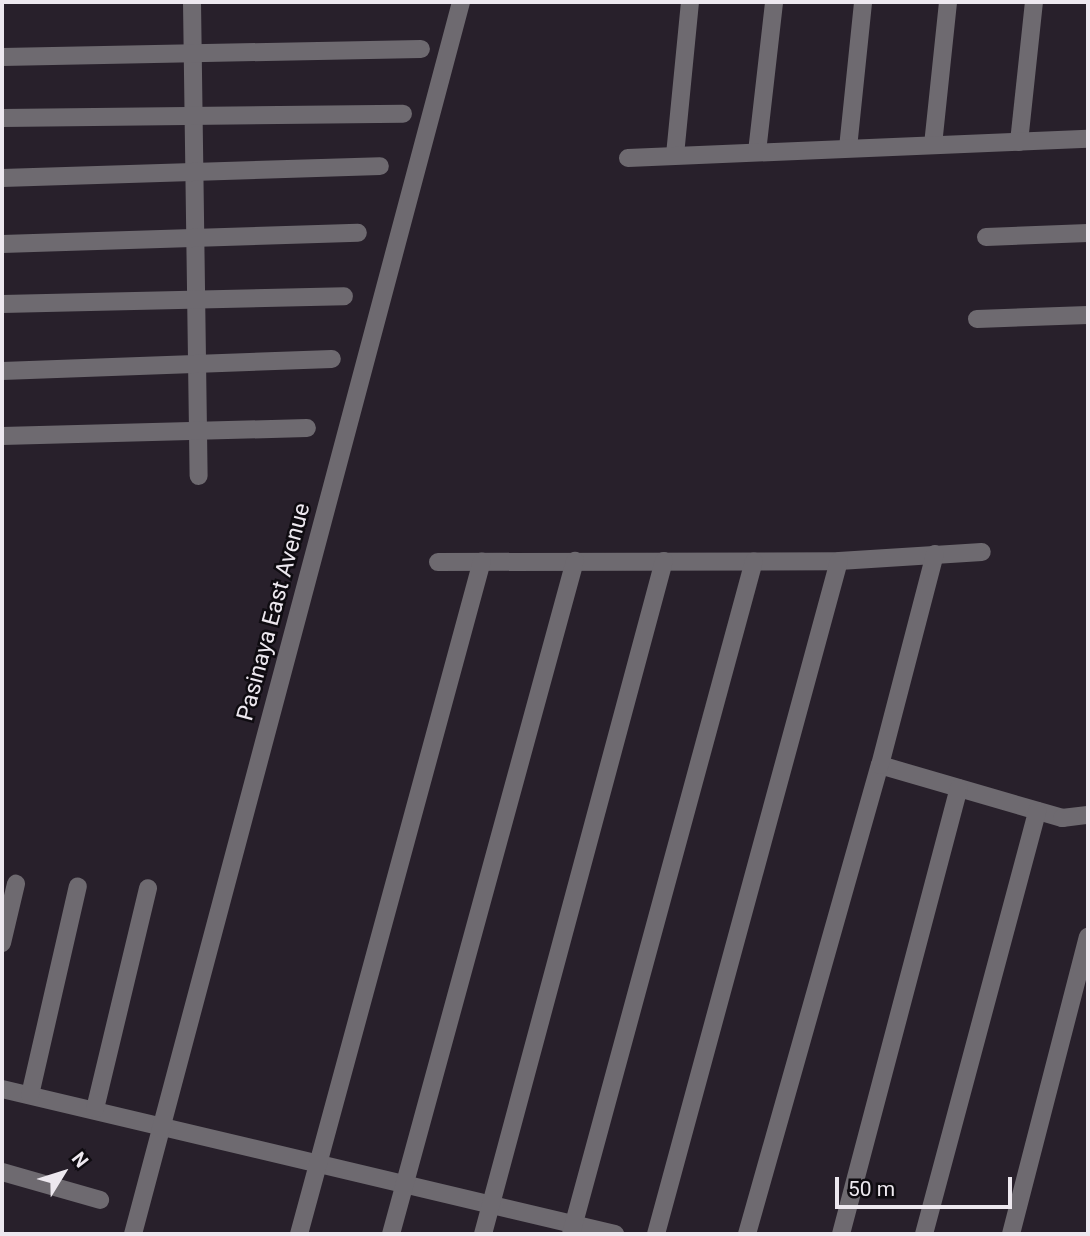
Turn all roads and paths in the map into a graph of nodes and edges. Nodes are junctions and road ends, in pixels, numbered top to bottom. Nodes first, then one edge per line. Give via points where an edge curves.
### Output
1 (192, 2) edge
2 (461, 2) edge
3 (690, 2) edge
4 (774, 2) edge
5 (863, 2) edge
6 (948, 2) edge
7 (1034, 2) edge
8 (421, 49) dead end
9 (192, 55) junction
10 (2, 57) edge
11 (404, 114) dead end
12 (193, 116) junction
13 (2, 118) edge
14 (1088, 139) edge
15 (1019, 142) junction
16 (933, 145) junction
17 (848, 148) junction
18 (757, 152) junction
19 (675, 155) junction
20 (628, 158) dead end
21 (380, 166) dead end
22 (194, 170) junction
23 (2, 178) edge
24 (358, 233) dead end
25 (1088, 233) edge
26 (986, 237) dead end
27 (195, 238) junction
28 (2, 244) edge
29 (344, 296) dead end
30 (196, 299) junction
31 (2, 304) edge
32 (1088, 315) edge
33 (977, 319) dead end
34 (332, 359) dead end
35 (197, 364) junction
36 (2, 371) edge
37 (307, 428) dead end
38 (198, 430) junction
39 (2, 436) edge
40 (199, 476) dead end
41 (982, 552) dead end
42 (935, 554) junction
43 (482, 561) junction
44 (575, 561) junction
45 (664, 561) junction
46 (754, 561) junction
47 (839, 561) junction
48 (438, 562) dead end
49 (880, 765) junction
50 (959, 788) junction
51 (1037, 811) junction
52 (1088, 815) edge
53 (16, 884) dead end
54 (78, 886) dead end
55 (148, 888) dead end
56 (1088, 937) edge
57 (2, 943) edge
58 (2, 1089) edge
59 (30, 1096) junction
60 (94, 1109) junction
61 (162, 1128) junction
62 (317, 1164) junction
63 (2, 1172) edge
64 (404, 1185) junction
65 (100, 1200) dead end
66 (492, 1205) junction
67 (572, 1229) edge
68 (133, 1234) edge
69 (299, 1234) edge
70 (391, 1234) edge
71 (483, 1234) edge
72 (615, 1234) edge
73 (656, 1234) edge
74 (747, 1234) edge
75 (841, 1234) edge
76 (924, 1234) edge
77 (1011, 1234) edge

1 - 9 street
2 - 61 street, Pasinaya East Avenue
3 - 19 street
4 - 18 street
5 - 17 street
6 - 16 street
7 - 15 street
8 - 9 street
9 - 10 street
9 - 12 street
11 - 12 street
12 - 13 street
12 - 22 street
14 - 15 street
15 - 16 street
16 - 17 street
17 - 18 street
18 - 19 street
19 - 20 street
21 - 22 street
22 - 23 street
22 - 27 street
24 - 27 street
25 - 26 street
27 - 28 street
27 - 30 street
29 - 30 street
30 - 31 street
30 - 35 street
32 - 33 street
34 - 35 street
35 - 36 street
35 - 38 street
37 - 38 street
38 - 39 street
38 - 40 street
41 - 42 street
42 - 47 street
42 - 49 street
43 - 44 street
43 - 48 street
43 - 62 street
44 - 45 street
44 - 64 street
45 - 46 street
45 - 66 street
46 - 47 street
46 - 67 street
47 - 73 street
49 - 50 street
49 - 74 street
50 - 51 street
50 - 75 street
51 - 52 street via 1062,818
51 - 76 street
53 - 57 street
54 - 59 street
55 - 60 street
56 - 77 street
58 - 59 street
59 - 60 street
60 - 61 street
61 - 62 street
61 - 68 street, Pasinaya East Avenue
62 - 64 street
62 - 69 street
63 - 65 street
64 - 66 street
64 - 70 street
66 - 67 street
66 - 71 street
67 - 72 street

